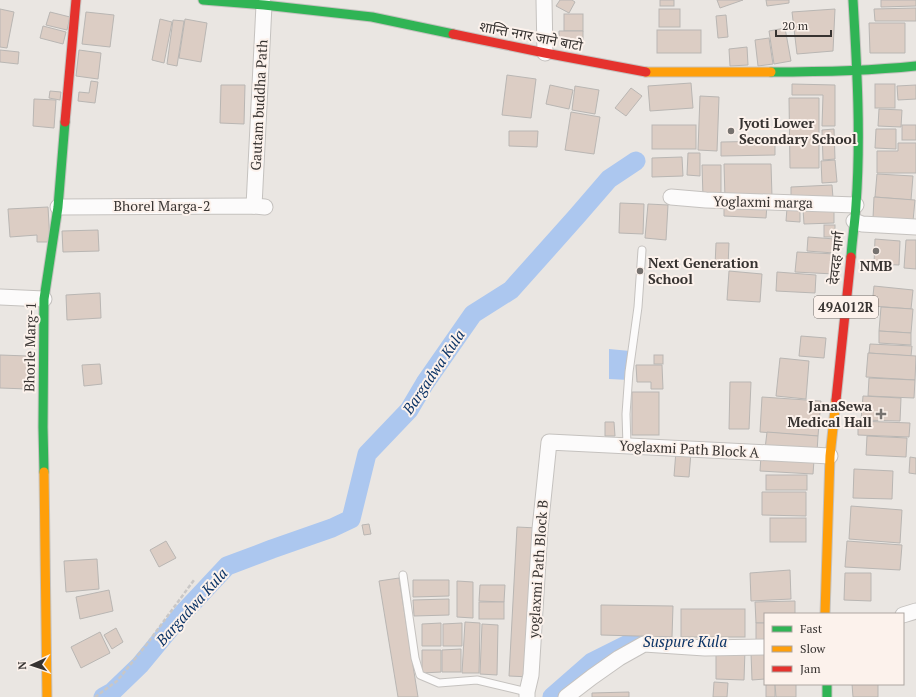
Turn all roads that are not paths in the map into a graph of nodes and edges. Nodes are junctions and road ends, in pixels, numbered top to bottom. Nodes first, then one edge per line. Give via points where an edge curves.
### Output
1 (76, 0) edge
2 (202, 0) edge
3 (544, 0) edge
4 (853, 0) edge
5 (255, 3) edge
6 (545, 53) junction
7 (916, 66) edge
8 (857, 70) junction
9 (671, 197) dead end
10 (856, 205) junction
11 (260, 206) joint
12 (58, 207) junction
13 (854, 221) junction
14 (916, 227) edge
15 (642, 250) dead end
16 (0, 297) edge
17 (44, 299) junction
18 (549, 442) joint
19 (627, 446) junction
20 (830, 456) junction
21 (403, 574) dead end
22 (916, 611) edge
23 (825, 613) edge
24 (904, 615) edge
25 (764, 647) edge
26 (827, 685) edge
27 (527, 694) edge
28 (47, 697) edge
29 (566, 697) edge
30 (827, 697) edge

1 - 12 street, Bhorle Marg-1
2 - 5 street, शान्ति नगर जाने बाटो
3 - 6 street
4 - 8 street, देवदह मार्ग / 49A012R
5 - 6 street, शान्ति नगर जाने बाटो via 372,18
5 - 11 street, Gautam buddha Path
6 - 8 street, शान्ति नगर जाने बाटो via 648,72
7 - 8 street, शान्ति नगर जाने बाटो
8 - 10 street, देवदह मार्ग / 49A012R
9 - 10 street, Yoglaxmi marga
10 - 13 street, देवदह मार्ग / 49A012R
11 - 12 street, Bhorel Marga-2
12 - 17 street, Bhorle Marg-1
13 - 14 street via 862,224
13 - 20 street, देवदह मार्ग / 49A012R
15 - 19 lane via 638,307 629,372
16 - 17 street
17 - 28 street, Bhorle Marg-1 via 42,427
18 - 19 street, Yoglaxmi Path Block A
18 - 27 street, yoglaxmi Path Block B via 540,529 531,675
19 - 20 street, Yoglaxmi Path Block A
20 - 23 street, देवदह मार्ग / 49A012R
21 - 27 lane via 415,658 420,675 439,683 477,680
22 - 24 street
25 - 29 street via 705,648 644,644 619,658
26 - 30 street

